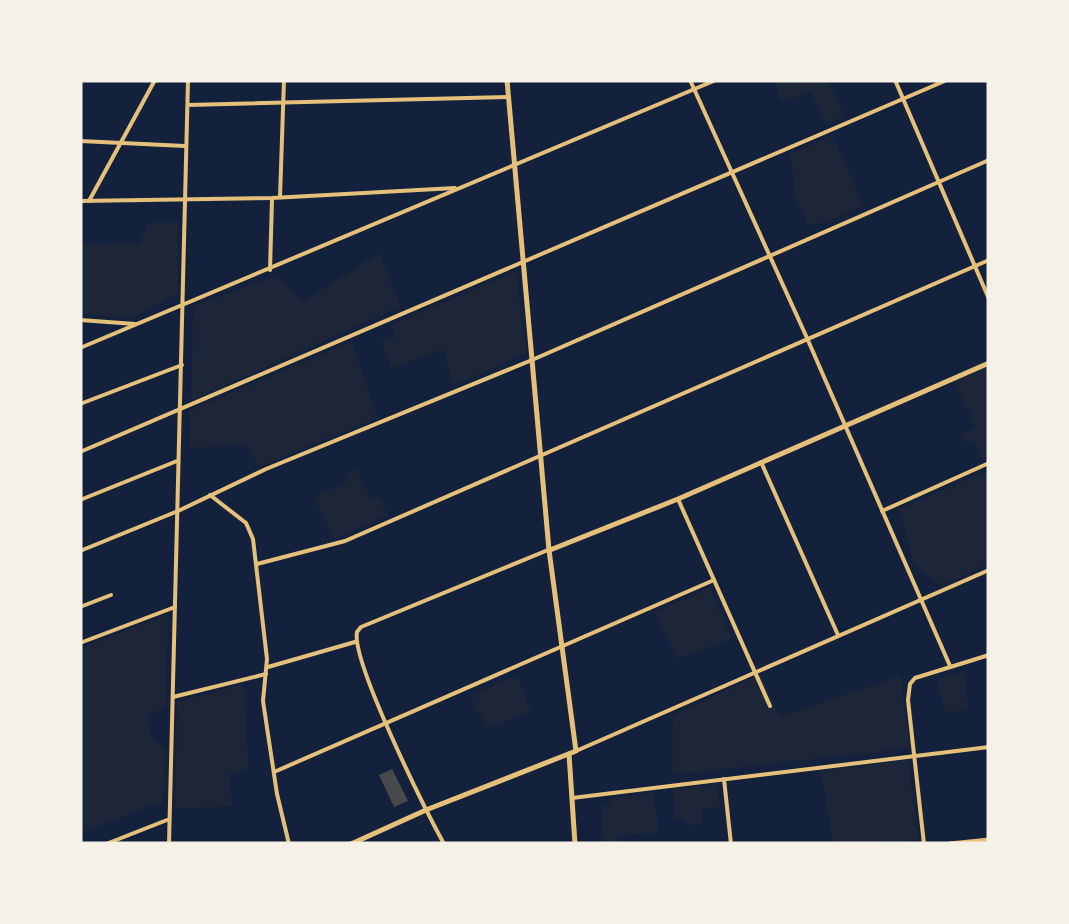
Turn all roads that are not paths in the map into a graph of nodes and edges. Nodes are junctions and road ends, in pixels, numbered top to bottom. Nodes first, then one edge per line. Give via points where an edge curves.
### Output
1 (155, 80) edge
2 (188, 80) edge
3 (284, 80) edge
4 (507, 80) edge
5 (690, 80) edge
6 (716, 80) edge
7 (895, 80) edge
8 (947, 80) edge
9 (694, 90) junction
10 (508, 97) junction
11 (904, 99) junction
12 (283, 102) junction
13 (188, 105) junction
14 (80, 141) edge
15 (117, 144) junction
16 (187, 146) junction
17 (989, 160) edge
18 (514, 164) junction
19 (732, 172) junction
20 (939, 182) junction
21 (458, 188) junction
22 (280, 197) junction
23 (272, 198) junction
24 (89, 200) junction
25 (186, 200) junction
26 (80, 201) edge
27 (769, 257) junction
28 (989, 260) edge
29 (522, 263) junction
30 (975, 266) junction
31 (270, 270) junction
32 (989, 299) edge
33 (184, 305) junction
34 (80, 320) edge
35 (138, 324) junction
36 (808, 338) junction
37 (80, 348) edge
38 (532, 360) junction
39 (989, 363) edge
40 (182, 365) junction
41 (80, 404) edge
42 (180, 411) junction
43 (844, 426) junction
44 (80, 452) edge
45 (541, 454) junction
46 (179, 460) junction
47 (762, 462) junction
48 (989, 464) edge
49 (210, 495) junction
50 (678, 499) junction
51 (80, 500) edge
52 (178, 510) junction
53 (882, 510) junction
54 (548, 550) junction
55 (80, 551) edge
56 (258, 564) junction
57 (989, 570) edge
58 (714, 580) junction
59 (110, 595) dead end
60 (922, 601) junction
61 (80, 607) edge
62 (175, 607) junction
63 (838, 635) junction
64 (355, 642) junction
65 (80, 644) edge
66 (562, 648) junction
67 (989, 656) edge
68 (950, 666) junction
69 (268, 667) junction
70 (755, 672) junction
71 (266, 674) junction
72 (171, 698) junction
73 (770, 706) dead end
74 (386, 722) junction
75 (989, 747) edge
76 (572, 753) junction
77 (914, 754) junction
78 (274, 772) junction
79 (724, 778) junction
80 (571, 798) junction
81 (426, 810) junction
82 (169, 820) junction
83 (989, 840) edge
84 (106, 844) edge
85 (168, 844) edge
86 (289, 844) edge
87 (351, 844) edge
88 (444, 844) edge
89 (575, 844) edge
90 (731, 844) edge
91 (924, 844) edge
92 (950, 844) edge

1 - 15 street
2 - 13 street
3 - 12 street
4 - 10 street
5 - 9 street
6 - 9 street
7 - 11 street
8 - 11 street
9 - 18 street
9 - 19 street
10 - 12 street
10 - 18 street
11 - 19 street
11 - 20 street
12 - 13 street
12 - 22 street
13 - 16 street
14 - 15 street
15 - 16 street
15 - 24 street
16 - 25 street
17 - 20 street
18 - 21 street
18 - 29 street
19 - 27 street
19 - 29 street
20 - 27 street
20 - 30 street
21 - 22 street
21 - 31 street
22 - 23 street
23 - 25 street
23 - 31 street
24 - 25 street
24 - 26 street
25 - 33 street
27 - 36 street
27 - 38 street
28 - 30 street
29 - 38 street
29 - 42 street
30 - 32 street
30 - 36 street
31 - 33 street
33 - 35 street
33 - 40 street
34 - 35 street
35 - 37 street
36 - 43 street
36 - 45 street
38 - 45 street
38 - 49 street
39 - 43 street
40 - 41 street
40 - 42 street
42 - 44 street
42 - 46 street
43 - 47 street
43 - 53 street
45 - 54 street
45 - 56 street via 345,541
46 - 51 street
46 - 52 street
47 - 50 street
47 - 63 street
48 - 53 street
49 - 52 street
49 - 56 street via 246,523
50 - 54 street
50 - 58 street
52 - 55 street
52 - 62 street
53 - 60 street
54 - 64 street via 361,627
54 - 66 street
56 - 69 street
57 - 60 street
58 - 66 street
58 - 70 street
59 - 61 street
60 - 63 street
60 - 68 street
62 - 65 street
62 - 72 street
63 - 70 street
64 - 69 street
64 - 74 street
66 - 74 street
66 - 76 street
67 - 68 street
68 - 77 street via 915,678 908,690
69 - 71 street
70 - 73 street
70 - 76 street
71 - 72 street
71 - 78 street via 263,700
72 - 82 street
74 - 78 street
74 - 81 street
75 - 77 street
76 - 80 street
76 - 81 street
77 - 79 street
77 - 91 street
78 - 86 street
79 - 80 street
79 - 90 street
80 - 89 street
81 - 87 street
81 - 88 street
82 - 84 street
82 - 85 street
83 - 92 street

